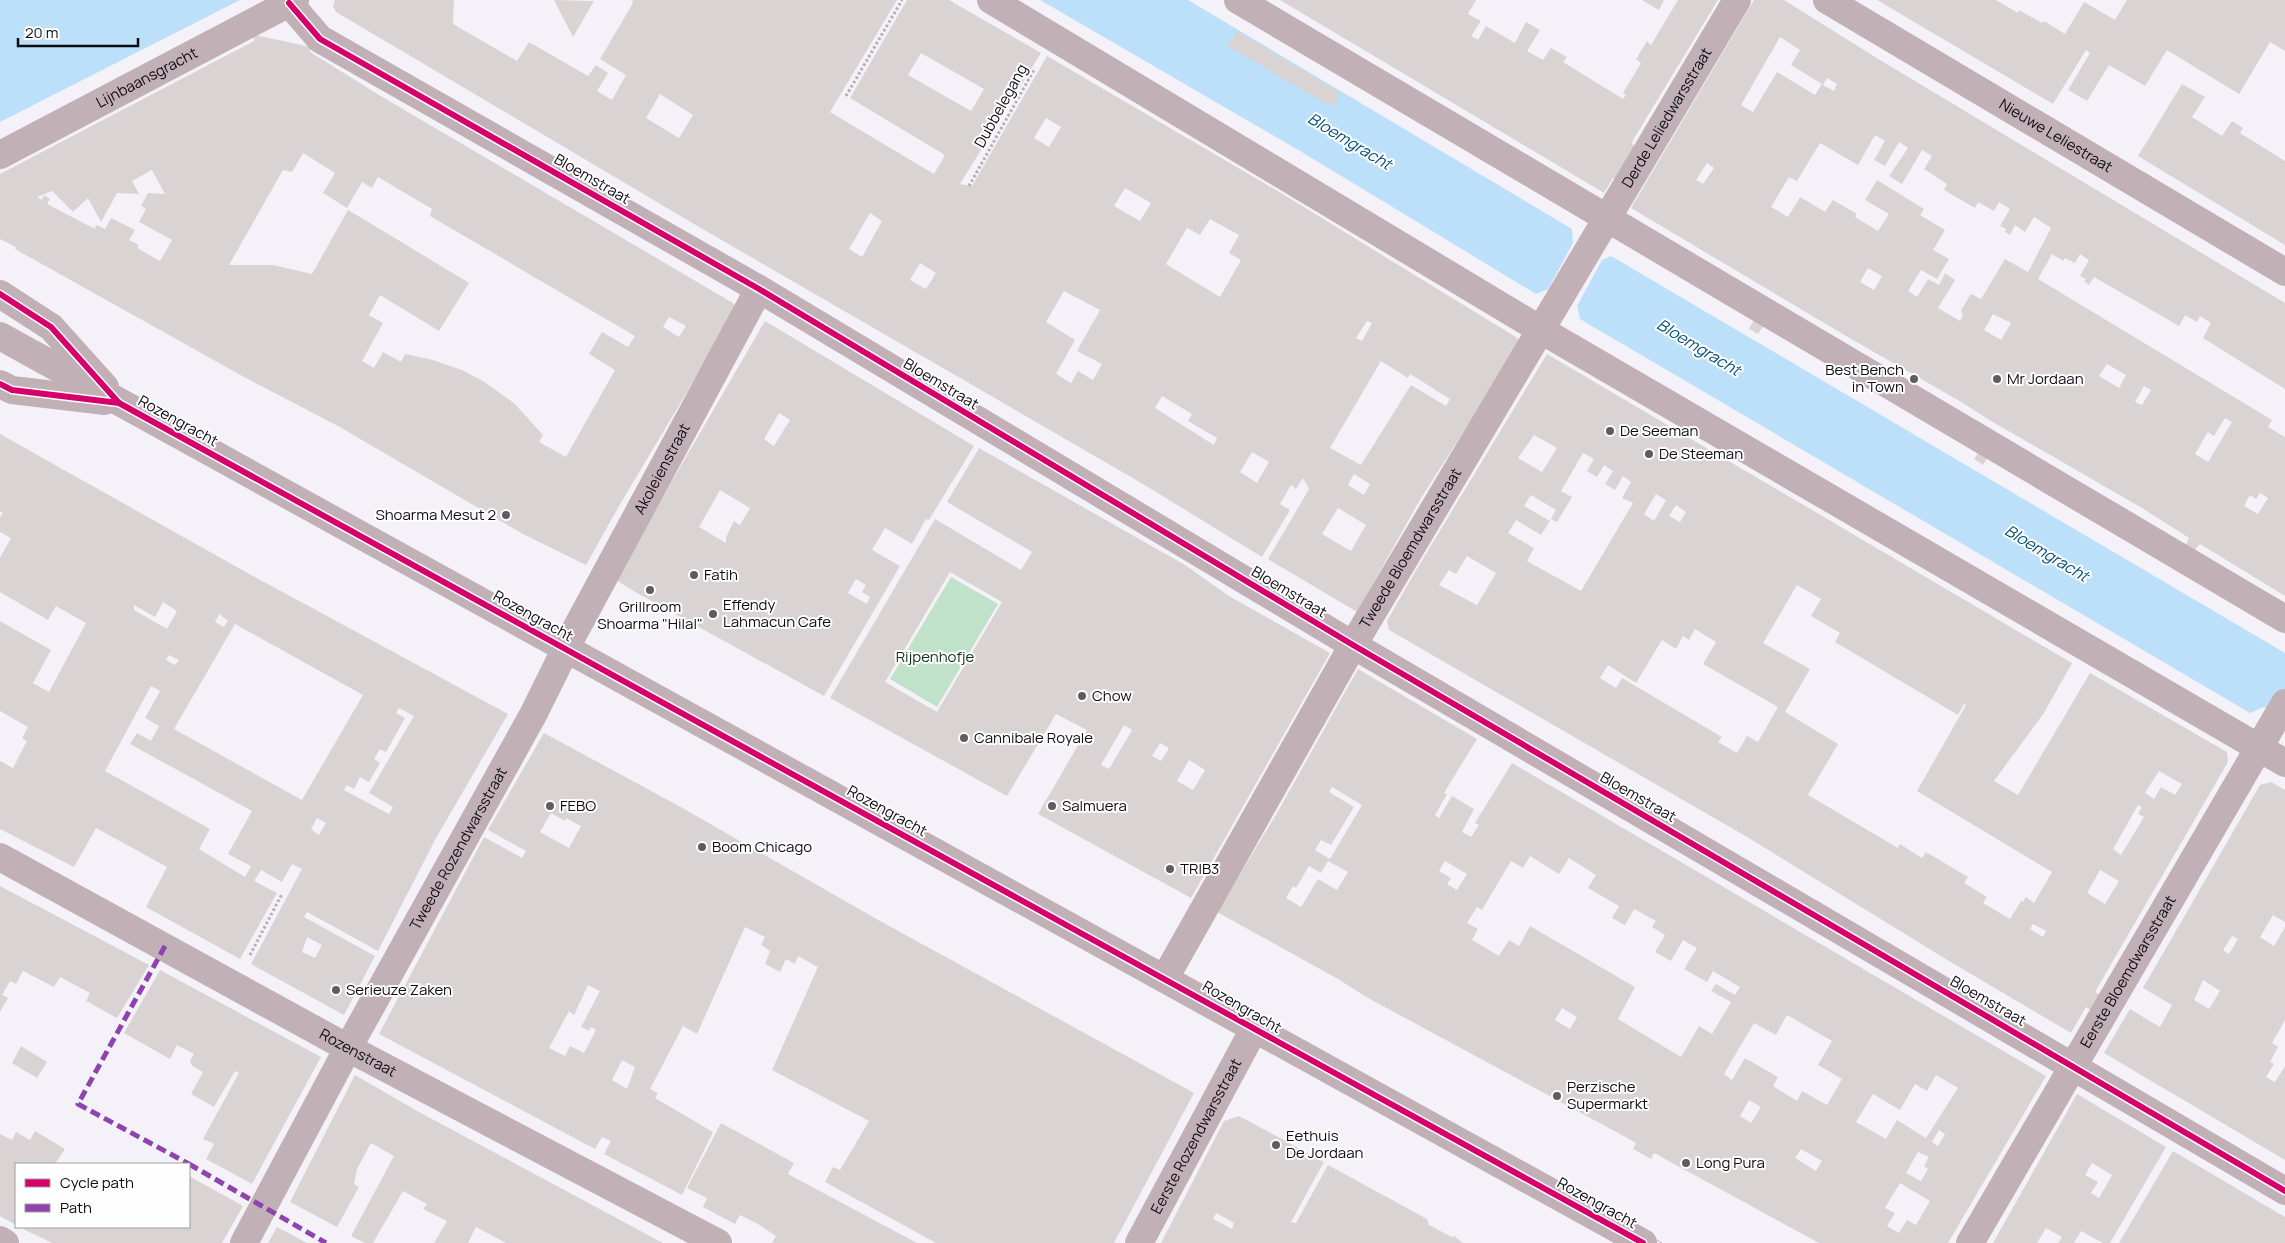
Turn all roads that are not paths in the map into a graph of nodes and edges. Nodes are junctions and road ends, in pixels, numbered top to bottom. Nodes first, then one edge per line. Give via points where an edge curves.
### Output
1 (991, 0) edge
2 (1238, 0) edge
3 (1737, 0) edge
4 (1827, 0) edge
5 (292, 2) edge
6 (0, 155) edge
7 (1602, 227) junction
8 (2285, 272) edge
9 (759, 289) junction
10 (0, 294) edge
11 (1557, 303) joint
12 (1540, 330) junction
13 (0, 336) edge
14 (0, 384) edge
15 (119, 404) junction
16 (2285, 619) edge
17 (1353, 645) junction
18 (566, 649) junction
19 (2285, 704) edge
20 (2264, 737) junction
21 (2285, 763) edge
22 (0, 857) edge
23 (1165, 978) junction
24 (1254, 1029) junction
25 (348, 1048) junction
26 (2073, 1065) junction
27 (2285, 1191) edge
28 (0, 1240) edge
29 (5, 1243) edge
30 (244, 1243) edge
31 (718, 1243) edge
32 (1139, 1243) edge
33 (1643, 1243) edge
34 (1970, 1243) edge

1 - 12 street
2 - 7 street
3 - 7 street, Derde Leliedwarsstraat
4 - 8 street, Nieuwe Leliestraat
5 - 6 street, Lijnbaansgracht
5 - 9 street, Bloemstraat via 320,39
7 - 11 street, Derde Leliedwarsstraat
7 - 16 street
9 - 17 street, Bloemstraat
9 - 18 street, Akoleienstraat
10 - 15 street, Rozengracht via 51,327
11 - 12 street, Tweede Bloemdwarsstraat
12 - 17 street, Tweede Bloemdwarsstraat
12 - 20 street
13 - 15 street, Rozengracht
14 - 15 street, Rozengracht via 12,390
15 - 18 street, Rozengracht
17 - 23 street, Tweede Bloemdwarsstraat
17 - 26 street, Bloemstraat
18 - 23 street, Rozengracht
18 - 25 street, Tweede Rozendwarsstraat via 534,713
19 - 20 street, Eerste Bloemdwarsstraat
20 - 21 street
20 - 26 street, Eerste Bloemdwarsstraat
22 - 25 street, Rozenstraat
23 - 24 street, Rozengracht
24 - 32 street, Eerste Rozendwarsstraat
24 - 33 street, Rozengracht
25 - 30 street, Tweede Rozendwarsstraat
25 - 31 street, Rozenstraat
26 - 27 street, Bloemstraat
26 - 34 street, Eerste Bloemdwarsstraat
28 - 29 street

